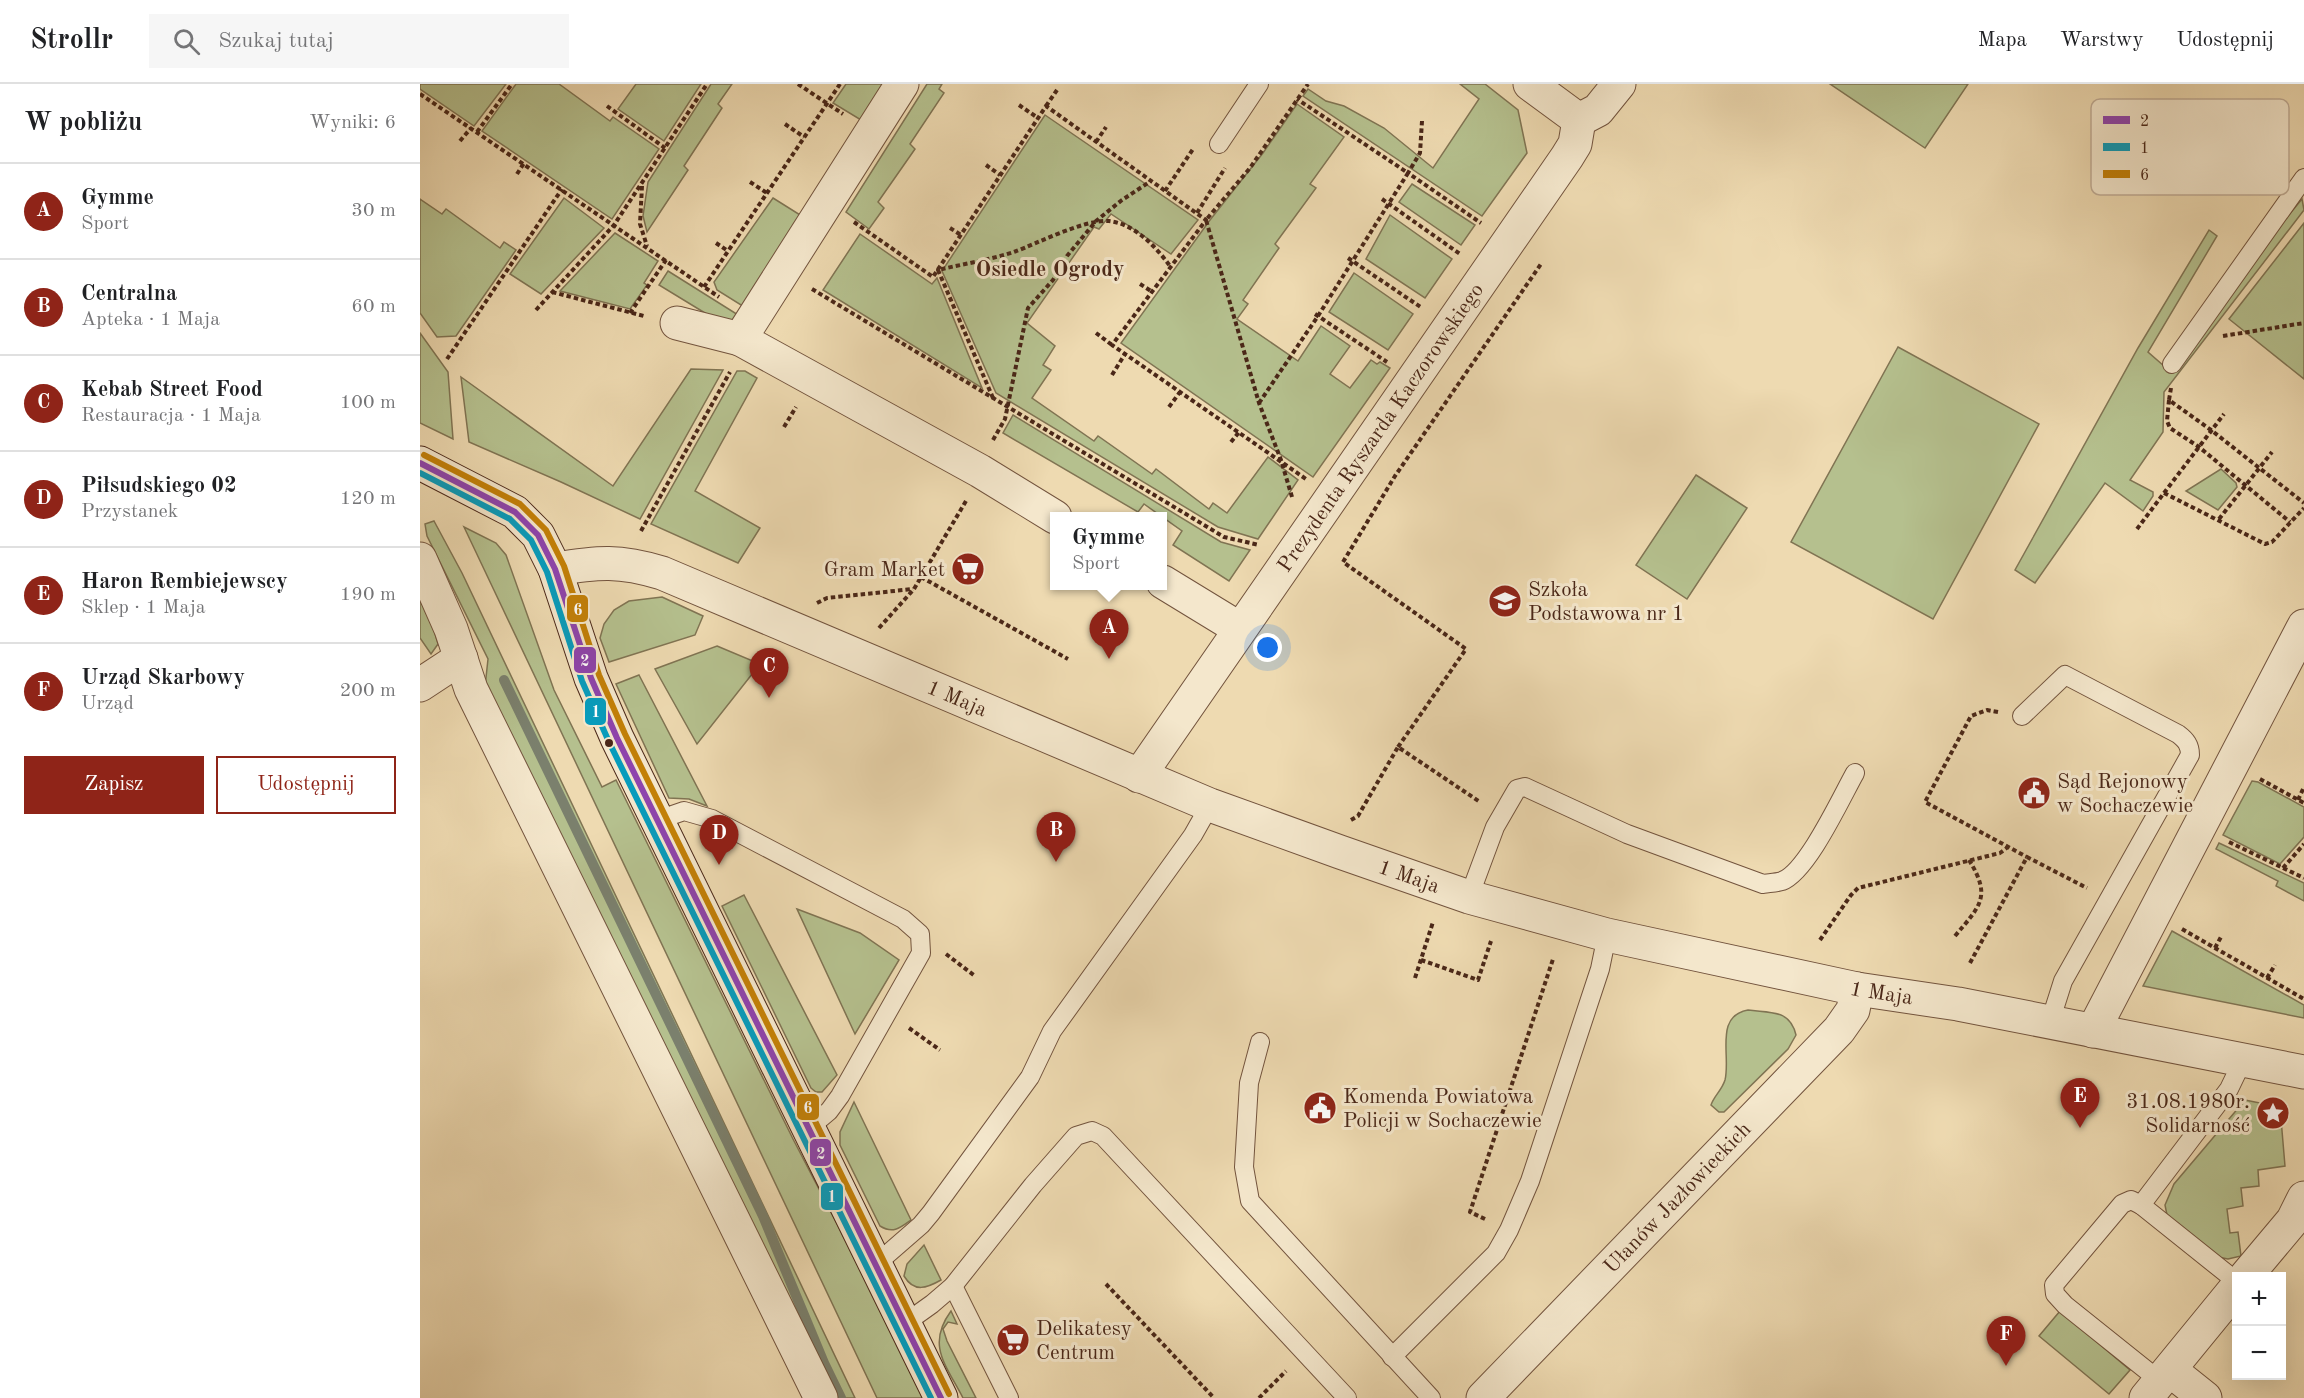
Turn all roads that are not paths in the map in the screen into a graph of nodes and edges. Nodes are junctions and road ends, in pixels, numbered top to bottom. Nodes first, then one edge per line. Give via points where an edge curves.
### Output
1 (902, 84) edge
2 (1259, 84) edge
3 (1530, 84) edge
4 (1620, 84) edge
5 (1579, 120) junction
6 (1219, 144) road end
7 (2304, 178) edge
8 (677, 322) road end
9 (747, 328) junction
10 (2172, 364) dead end
11 (420, 463) edge
12 (1050, 514) edge
13 (420, 559) edge
14 (555, 569) junction
15 (1167, 584) edge
16 (2304, 626) edge
17 (1240, 629) junction
18 (461, 658) junction
19 (420, 685) edge
20 (2022, 716) road end
21 (1855, 773) dead end
22 (1139, 776) junction
23 (1210, 805) junction
24 (658, 820) junction
25 (1469, 897) junction
26 (1607, 935) junction
27 (1857, 989) junction
28 (2050, 1022) junction
29 (2093, 1031) junction
30 (1260, 1041) dead end
31 (2243, 1060) junction
32 (2304, 1072) edge
33 (810, 1127) junction
34 (2304, 1198) edge
35 (2141, 1205) junction
36 (875, 1265) junction
37 (2249, 1272) edge
38 (2232, 1278) edge
39 (953, 1286) junction
40 (2232, 1293) edge
41 (904, 1324) junction
42 (1392, 1357) junction
43 (2158, 1383) edge
44 (821, 1398) edge
45 (941, 1398) edge
46 (1009, 1398) edge
47 (1347, 1398) edge
48 (1431, 1398) edge
49 (1483, 1398) edge
50 (2205, 1398) edge

1 - 9 street
2 - 6 lane
3 - 5 street
4 - 5 street via 1598,110
5 - 17 street, Prezydenta Ryszarda Kaczorowskiego via 1575,144 1567,157
7 - 10 lane
8 - 9 street
9 - 12 street
11 - 14 street via 515,512 538,535
13 - 18 street
14 - 22 street, 1 Maja via 603,562 662,573
14 - 24 street via 591,678
15 - 17 street
16 - 29 street
17 - 22 street, Prezydenta Ryszarda Kaczorowskiego
18 - 19 street
18 - 44 street via 471,689
20 - 28 lane via 2065,675 2178,734 2190,748 2190,755 2063,981
21 - 25 lane via 1797,870 1782,881 1763,884 1627,834 1525,787 1517,789 1501,816
22 - 23 street, 1 Maja
23 - 25 street, 1 Maja
23 - 36 lane via 1193,836 1052,1031 1029,1077 952,1184 921,1225
24 - 33 street
24 - 33 lane via 684,812 712,819 903,919 920,934 921,954 887,1014 840,1096
25 - 26 street, 1 Maja
26 - 27 street, 1 Maja
26 - 42 lane via 1600,969 1509,1230 1496,1253
27 - 28 street, 1 Maja
27 - 49 street, Ułanów Jazłowieckich via 1852,1010 1839,1030
28 - 29 street, 1 Maja
29 - 31 street, 1 Maja
30 - 42 lane via 1249,1083 1245,1167 1250,1201
31 - 32 street, 1 Maja
31 - 35 lane via 2229,1089
33 - 36 street
34 - 37 street via 2293,1220
35 - 38 lane
35 - 43 lane via 2131,1200 2122,1204 2054,1285 2055,1294 2065,1305
36 - 41 street
39 - 41 lane
39 - 46 lane
39 - 47 lane via 1076,1136 1092,1131 1103,1136
40 - 43 street
41 - 45 street
42 - 48 lane
43 - 50 street

